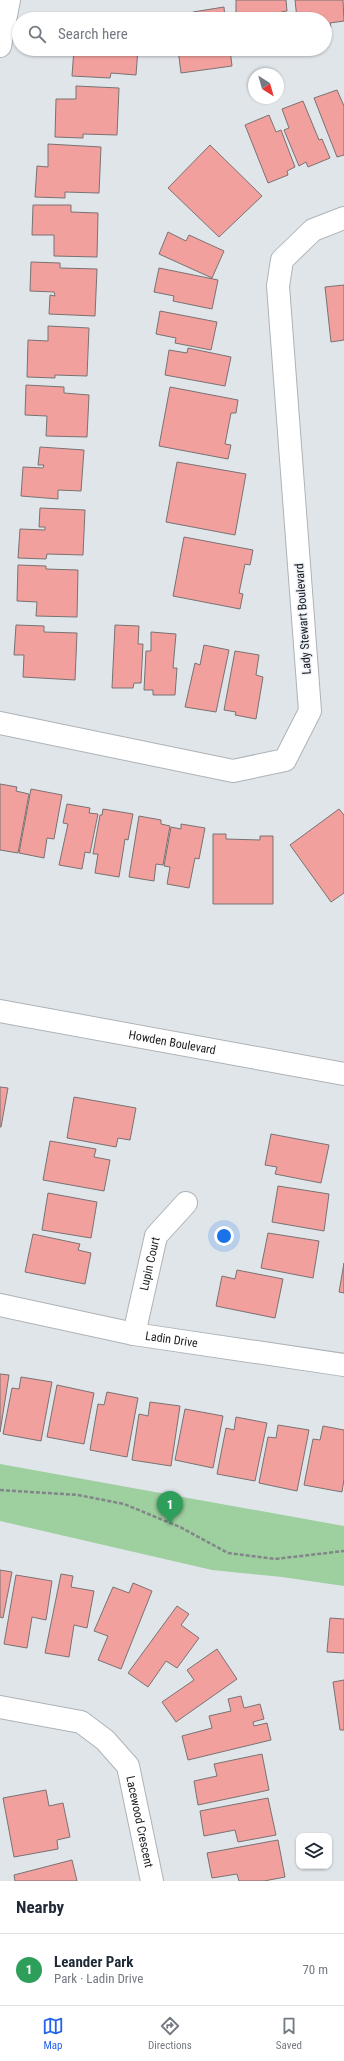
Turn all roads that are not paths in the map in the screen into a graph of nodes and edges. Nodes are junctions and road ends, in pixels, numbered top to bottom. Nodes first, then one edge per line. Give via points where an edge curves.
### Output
1 (9, 0) edge
2 (0, 46) edge
3 (344, 218) edge
4 (0, 723) edge
5 (0, 1011) edge
6 (344, 1074) edge
7 (186, 1203) dead end
8 (0, 1305) edge
9 (134, 1334) junction
10 (344, 1365) edge
11 (0, 1707) edge
12 (152, 1881) edge

1 - 2 street
3 - 4 street, Lady Stewart Boulevard via 312,230 282,260 278,286 310,711 285,760 233,771
5 - 6 street, Howden Boulevard
7 - 9 street, Lupin Court via 156,1236
8 - 9 street, Ladin Drive
9 - 10 street, Ladin Drive
11 - 12 street, Lacewood Crescent via 81,1722 105,1740 128,1766

